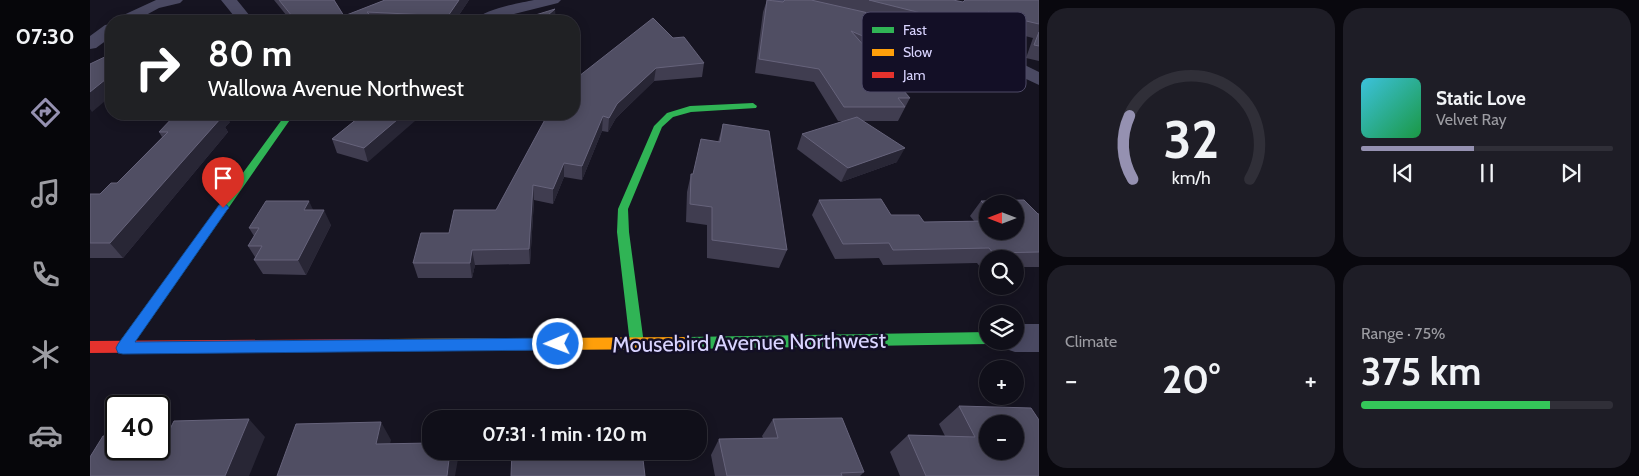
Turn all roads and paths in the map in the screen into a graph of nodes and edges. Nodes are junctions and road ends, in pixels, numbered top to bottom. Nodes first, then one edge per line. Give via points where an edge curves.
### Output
1 (176, 0) edge
2 (229, 0) edge
3 (553, 0) edge
4 (780, 0) edge
5 (836, 12) edge
6 (135, 15) edge
7 (241, 15) edge
8 (489, 15) edge
9 (105, 33) edge
10 (90, 44) edge
11 (1026, 73) edge
12 (1039, 79) edge
13 (753, 106) dead end
14 (286, 120) edge
15 (979, 338) edge
16 (1024, 338) edge
17 (1039, 338) edge
18 (637, 344) junction
19 (90, 347) edge
20 (123, 348) junction

1 - 6 street via 154,5
2 - 7 street
3 - 8 street via 497,8
4 - 5 street
9 - 10 street
11 - 12 street
13 - 18 street via 690,109 670,115 658,126 623,209
14 - 20 street
15 - 18 street, Mousebird Avenue Northwest
16 - 17 street
18 - 20 street, Mousebird Avenue Northwest
19 - 20 street, Mousebird Avenue Northwest

